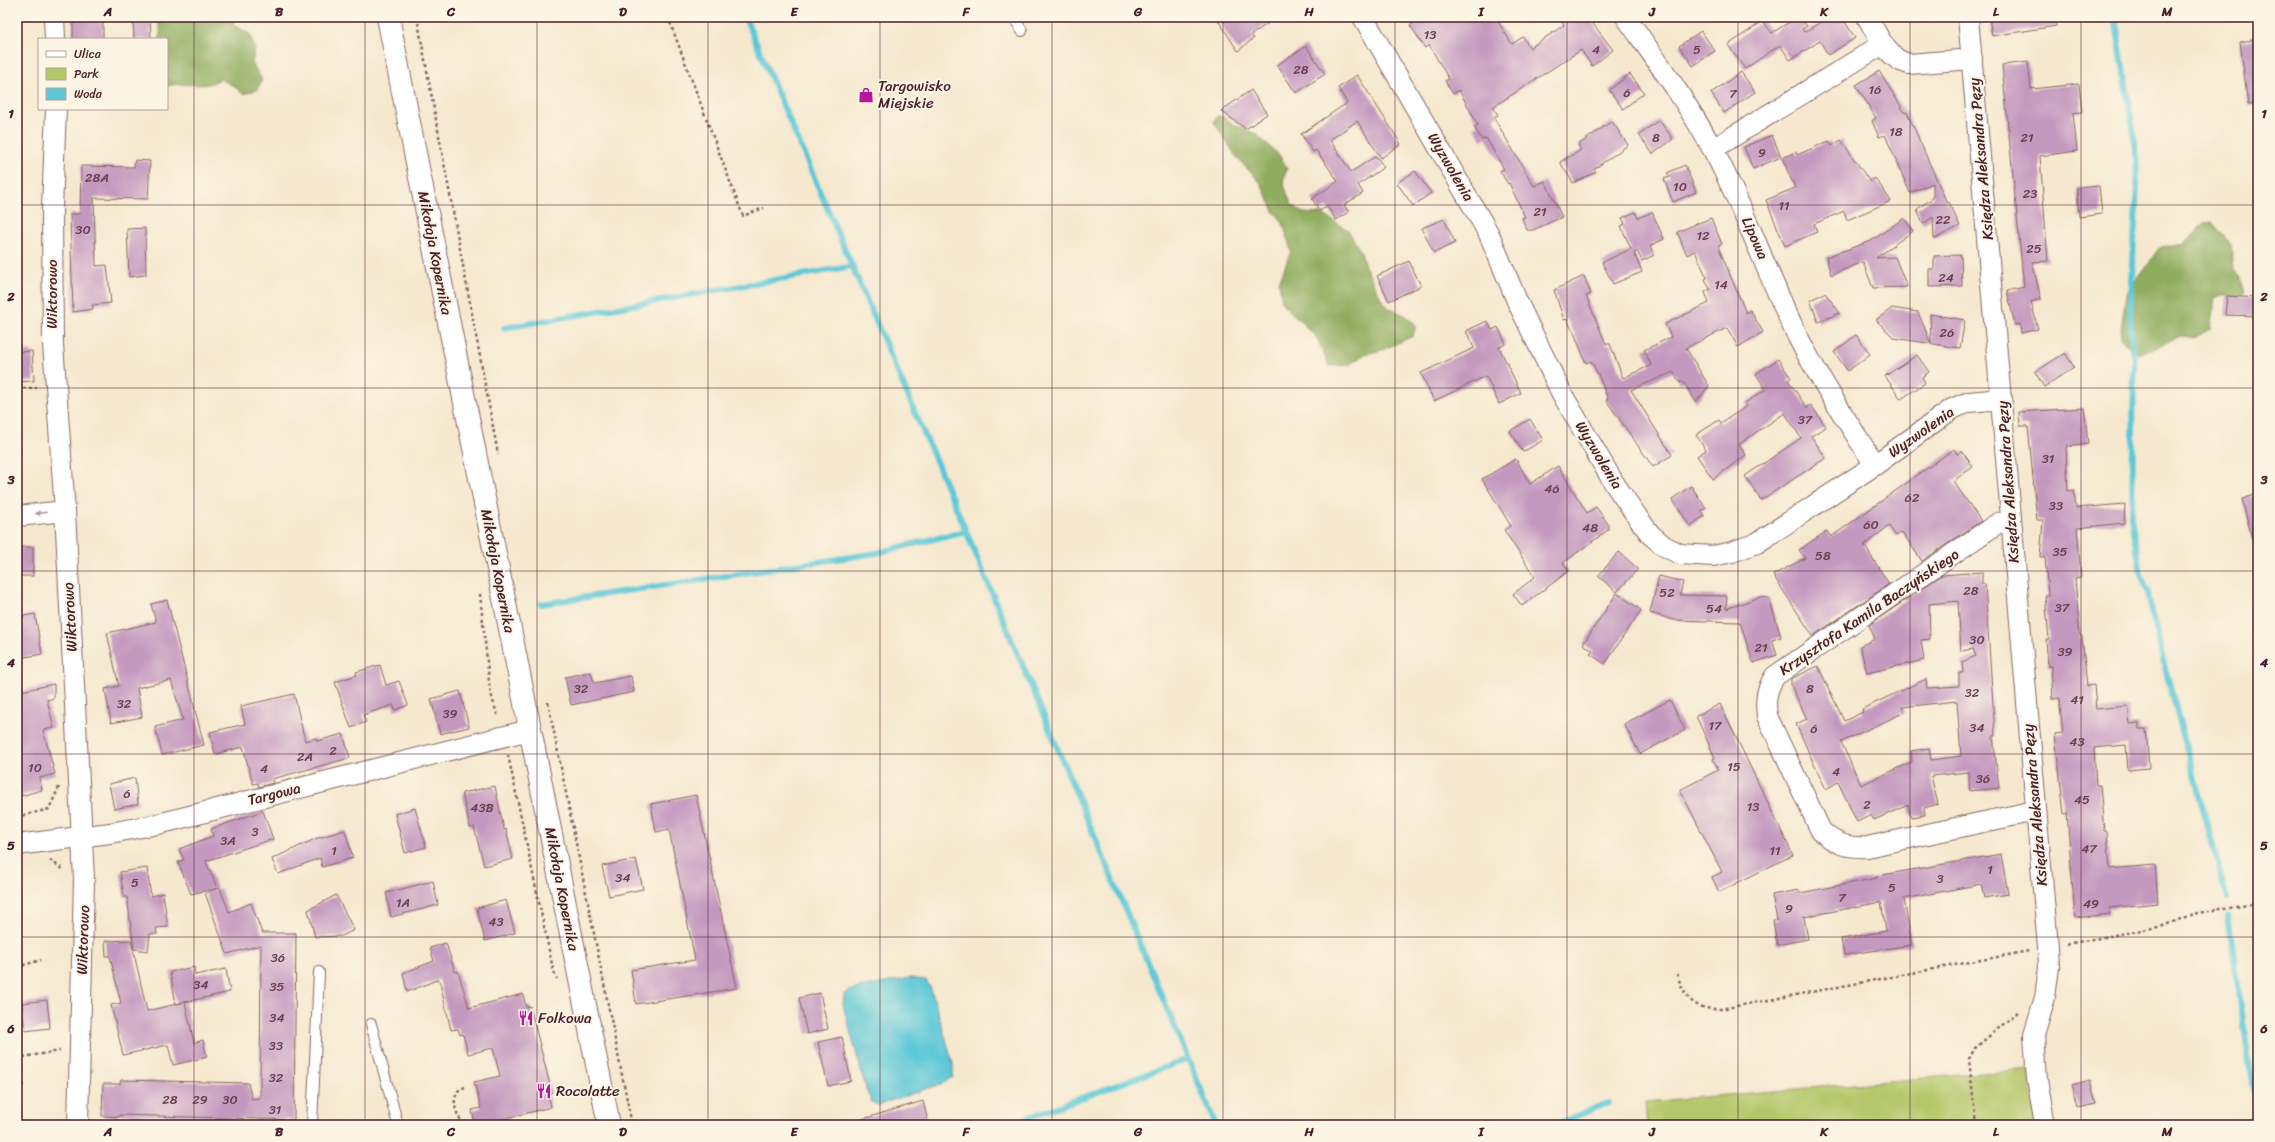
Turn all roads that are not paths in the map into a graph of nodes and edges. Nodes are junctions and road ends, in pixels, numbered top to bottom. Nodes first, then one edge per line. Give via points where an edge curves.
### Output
1 (54, 17) edge
2 (388, 17) edge
3 (1014, 17) edge
4 (1363, 17) edge
5 (1626, 17) edge
6 (1867, 17) edge
7 (1968, 17) edge
8 (1022, 31) dead end
9 (55, 38) edge
10 (1883, 44) junction
11 (1972, 59) junction
12 (56, 110) edge
13 (1713, 149) junction
14 (2002, 399) junction
15 (1875, 465) junction
16 (65, 511) junction
17 (17, 516) edge
18 (2010, 521) junction
19 (529, 730) junction
20 (2035, 811) junction
21 (82, 836) junction
22 (17, 845) edge
23 (319, 972) dead end
24 (371, 1024) dead end
25 (78, 1125) edge
26 (312, 1125) edge
27 (398, 1125) edge
28 (609, 1125) edge
29 (2045, 1125) edge

1 - 9 street
2 - 19 main road, Mikołaja Kopernika
3 - 8 lane
4 - 15 street, Wyzwolenia via 1489,234 1562,394 1614,483 1651,535 1664,546 1680,554 1713,556 1732,552 1757,543
5 - 13 street, Lipowa via 1666,74
6 - 10 street
7 - 11 street, Księdza Aleksandra Pęzy
10 - 11 street via 1893,56 1909,64
10 - 13 street
11 - 14 street, Księdza Aleksandra Pęzy
12 - 16 street, Wiktorowo via 52,209 53,344
13 - 15 street, Lipowa via 1800,341
14 - 15 street, Wyzwolenia via 1969,402 1952,409
14 - 18 street, Księdza Aleksandra Pęzy
16 -> 17 street
16 - 21 street, Wiktorowo
18 - 20 street, Księdza Aleksandra Pęzy
18 - 20 street, Krzysztofa Kamila Baczyńskiego via 1998,523 1775,676 1768,687 1765,703 1767,716 1821,831 1833,842 1845,846 1867,847
19 - 21 street, Targowa via 158,824 110,834
19 - 28 main road, Mikołaja Kopernika
20 - 29 street, Księdza Aleksandra Pęzy via 2049,967 2045,997 2034,1035 2037,1079
21 - 22 street, Targowa
21 - 25 street, Wiktorowo via 84,879
23 - 26 lane
24 - 27 lane

